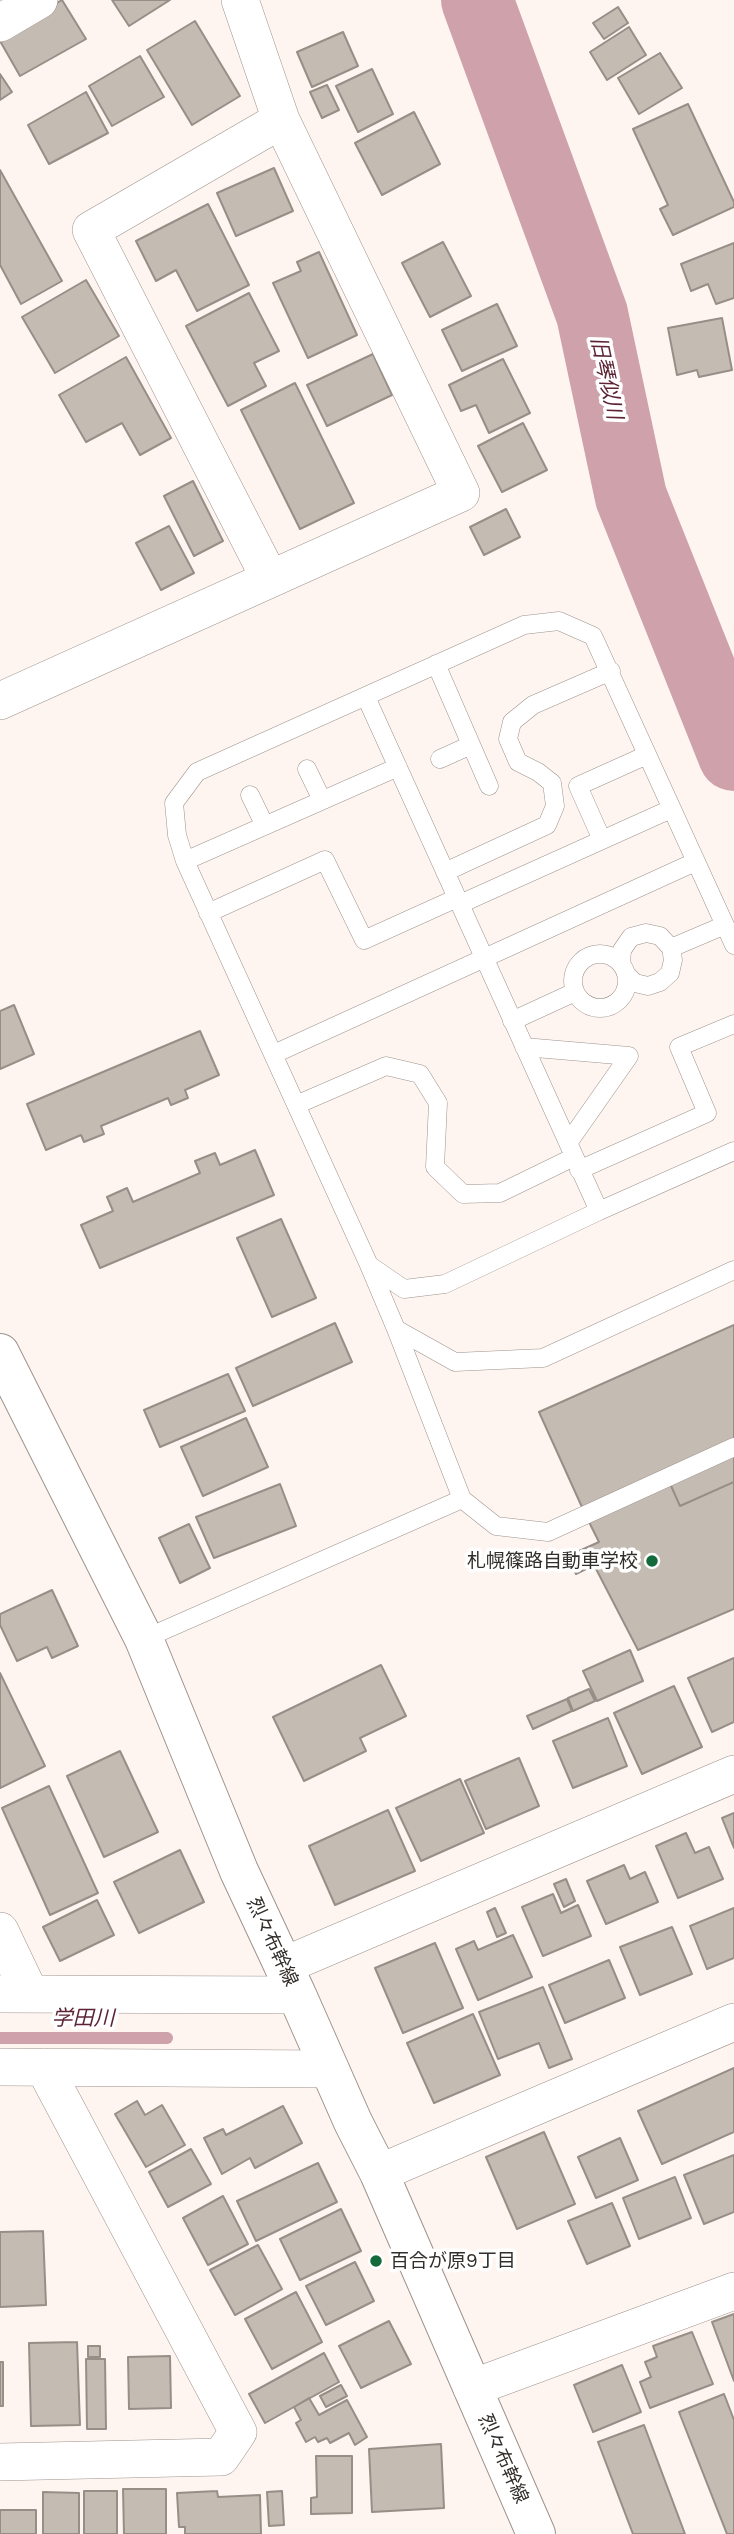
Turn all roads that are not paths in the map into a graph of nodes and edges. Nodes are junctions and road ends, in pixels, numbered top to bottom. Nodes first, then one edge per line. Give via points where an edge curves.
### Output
1 (39, 0) edge
2 (240, 0) edge
3 (0, 23) edge
4 (281, 120) junction
5 (270, 579) junction
6 (436, 664) junction
7 (611, 671) junction
8 (366, 697) junction
9 (0, 701) edge
10 (471, 745) junction
11 (647, 755) junction
12 (440, 759) dead end
13 (398, 767) junction
14 (307, 769) dead end
15 (489, 786) dead end
16 (250, 796) dead end
17 (322, 800) junction
18 (671, 809) junction
19 (265, 826) junction
20 (602, 840) junction
21 (185, 861) junction
22 (695, 862) junction
23 (445, 872) junction
24 (458, 901) junction
25 (208, 913) junction
26 (725, 925) junction
27 (734, 945) edge
28 (671, 948) junction
29 (485, 958) junction
30 (624, 970) junction
31 (575, 992) junction
32 (512, 1021) junction
33 (734, 1024) edge
34 (524, 1047) junction
35 (274, 1054) junction
36 (296, 1105) junction
37 (734, 1151) edge
38 (574, 1157) junction
39 (598, 1212) junction
40 (369, 1265) junction
41 (734, 1270) edge
42 (396, 1329) junction
43 (0, 1353) edge
44 (734, 1447) edge
45 (462, 1499) junction
46 (144, 1639) junction
47 (734, 1774) edge
48 (0, 1931) edge
49 (290, 1981) junction
50 (15, 1994) edge
51 (734, 2022) edge
52 (0, 2067) edge
53 (44, 2067) junction
54 (330, 2068) junction
55 (379, 2174) junction
56 (734, 2291) edge
57 (472, 2388) junction
58 (0, 2462) edge
59 (536, 2534) edge

1 - 3 street
2 - 4 street
4 - 5 street via 91,230
4 - 5 street via 461,493
5 - 9 street
6 - 7 lane via 524,625 559,621 593,636
6 - 8 lane
6 - 10 lane
7 - 11 lane
7 - 23 lane via 533,705 512,722 508,739 518,762 552,783 555,806 547,825
8 - 13 lane
8 - 21 lane via 197,772 174,803
10 - 12 lane
10 - 15 lane
11 - 18 lane
11 - 20 lane via 578,786
13 - 17 lane
13 - 23 lane
14 - 17 lane
16 - 19 lane
17 - 19 lane
18 - 20 lane
18 - 22 lane
19 - 21 lane
20 - 24 lane
21 - 25 lane
22 - 26 lane
22 - 29 lane
23 - 24 lane
24 - 25 lane via 364,940 325,860
24 - 29 lane
25 - 35 lane
26 - 27 lane
26 - 28 lane
28 - 30 lane via 670,973 660,982 648,986 635,983
28 - 30 lane via 660,936 631,937 622,950
29 - 32 lane
29 - 35 lane
30 - 31 lane via 626,988 609,1007 583,1003
30 - 31 lane via 611,956 598,953 586,958 572,979
31 - 32 lane
32 - 34 lane
33 - 38 lane via 679,1047 707,1113
34 - 38 lane
34 - 38 lane via 629,1056
35 - 36 lane
36 - 38 lane via 386,1066 420,1074 438,1103 435,1167 463,1194 500,1193
36 - 40 lane
37 - 39 lane
38 - 39 lane
39 - 40 lane via 445,1284 404,1290
40 - 42 lane
41 - 42 lane via 543,1359 455,1362
42 - 45 lane
43 - 46 street, 烈々布幹線
44 - 45 lane via 548,1532 496,1526
45 - 46 lane
46 - 49 street, 烈々布幹線 via 239,1871
47 - 49 street
48 - 50 street
49 - 50 street
49 - 54 street, 烈々布幹線
51 - 55 street
52 - 53 street
53 - 54 street
53 - 58 street via 237,2432 221,2457
54 - 55 street, 烈々布幹線
55 - 57 street, 烈々布幹線
56 - 57 street
57 - 59 street, 烈々布幹線

